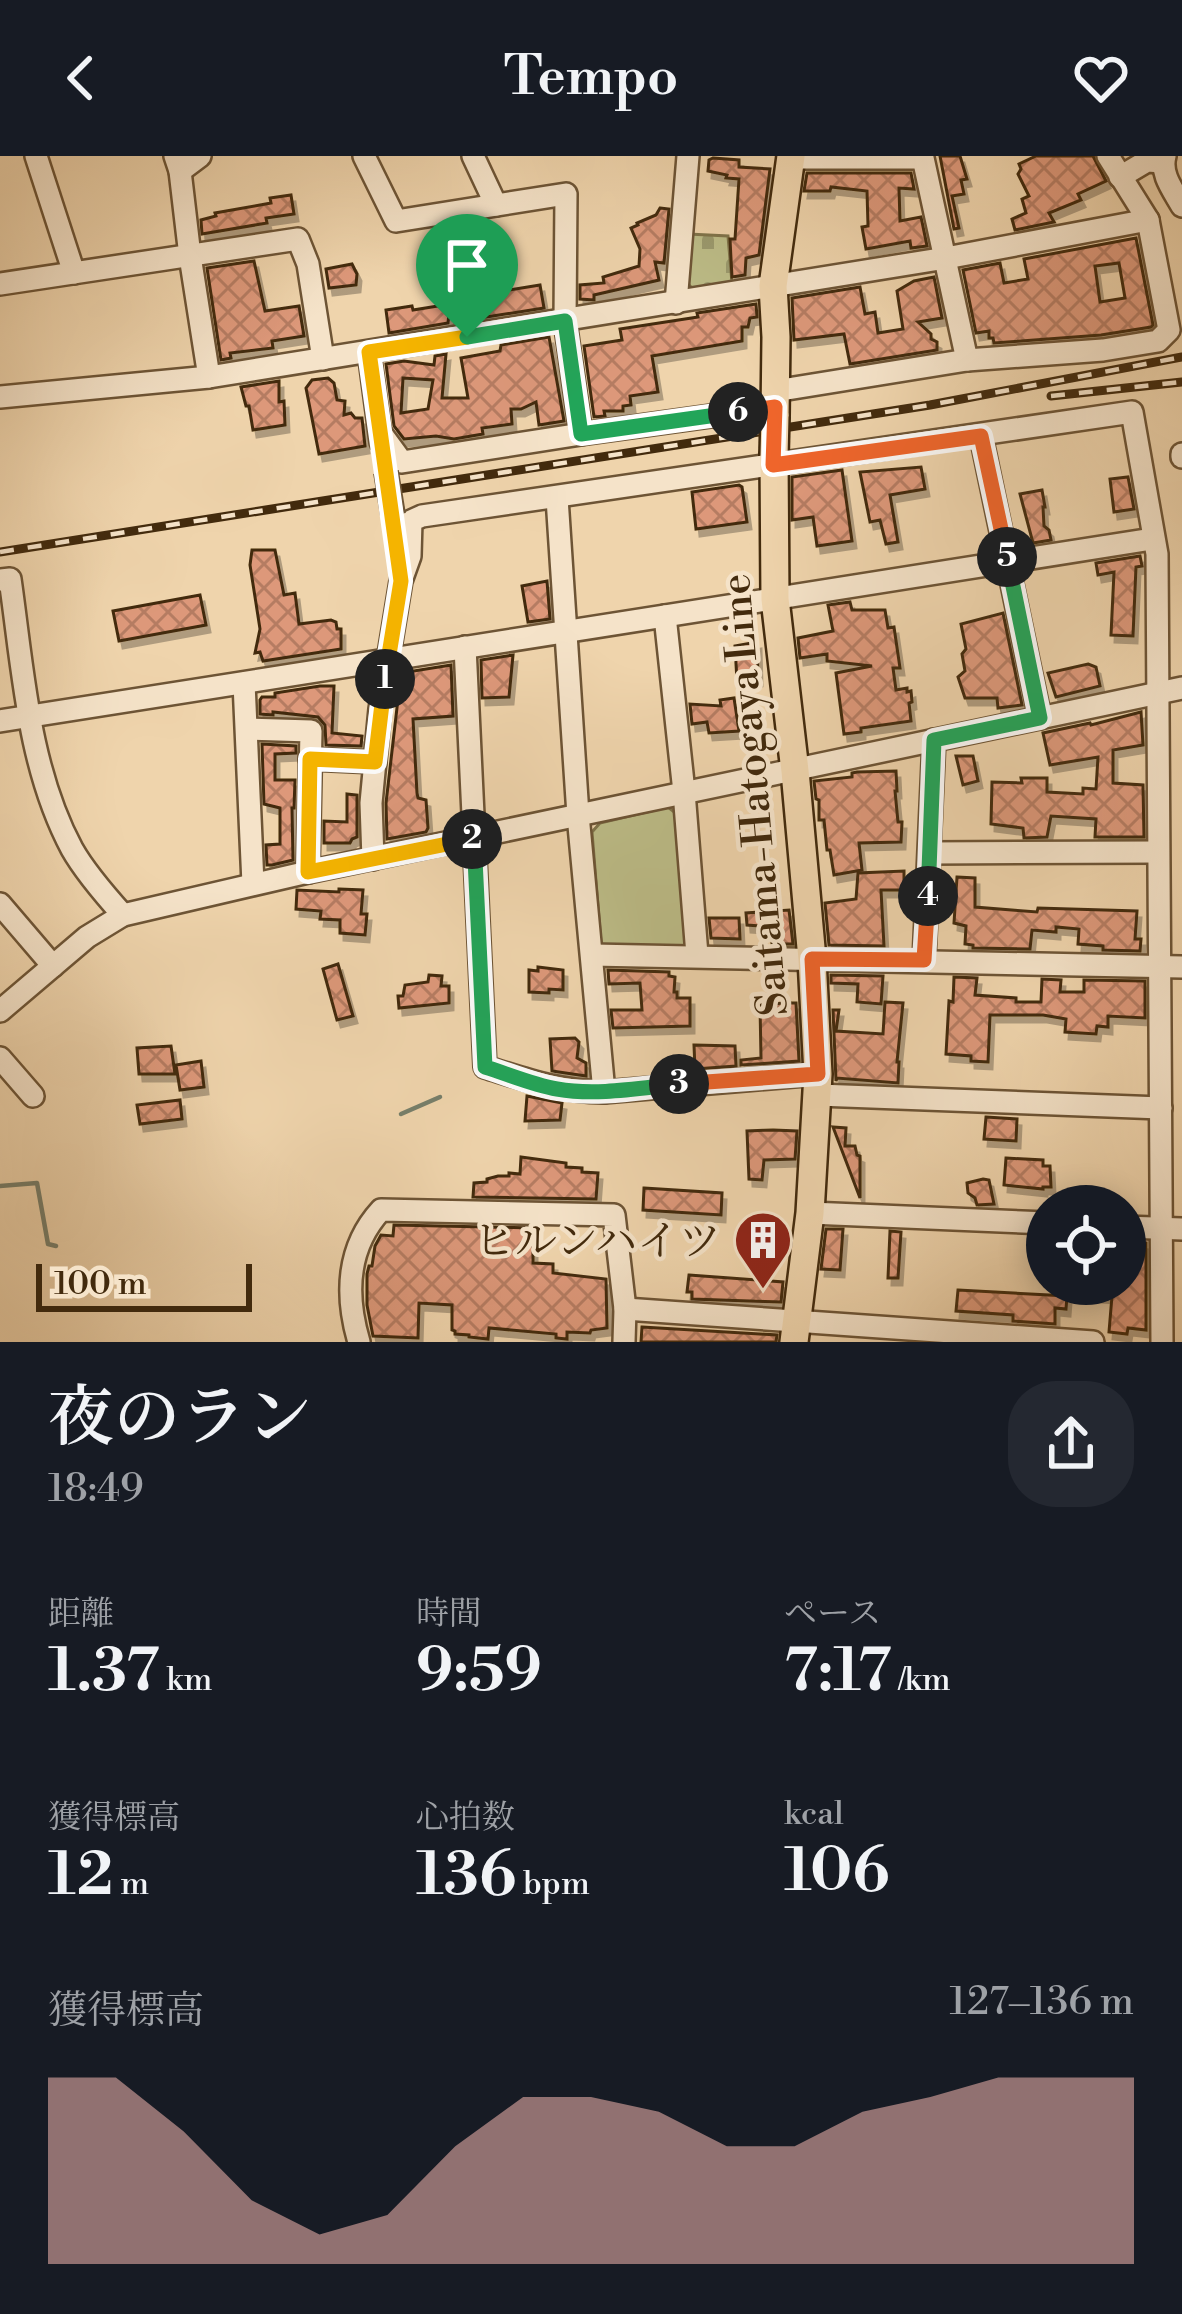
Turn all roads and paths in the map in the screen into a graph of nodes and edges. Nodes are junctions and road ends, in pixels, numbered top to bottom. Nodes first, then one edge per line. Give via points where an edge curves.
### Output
1 (36, 156) edge
2 (200, 156) edge
3 (364, 156) edge
4 (473, 156) edge
5 (688, 156) edge
6 (1108, 156) edge
7 (791, 157) edge
8 (1164, 159) edge
9 (177, 164) edge
10 (1120, 177) junction
11 (496, 205) junction
12 (1182, 206) edge
13 (1148, 220) junction
14 (190, 256) junction
15 (946, 258) junction
16 (74, 273) junction
17 (0, 284) edge
18 (773, 286) junction
19 (676, 303) junction
20 (565, 321) junction
21 (369, 352) junction
22 (322, 359) junction
23 (968, 360) junction
24 (209, 377) junction
25 (0, 397) edge
26 (775, 405) junction
27 (380, 432) junction
28 (581, 434) junction
29 (981, 436) junction
30 (773, 461) junction
31 (557, 498) junction
32 (1153, 538) junction
33 (1008, 561) junction
34 (0, 580) edge
35 (401, 581) junction
36 (776, 599) junction
37 (665, 616) junction
38 (565, 630) junction
39 (465, 647) junction
40 (388, 660) junction
41 (244, 683) junction
42 (1182, 688) edge
43 (1157, 693) junction
44 (31, 716) junction
45 (1040, 718) junction
46 (0, 721) edge
47 (247, 729) junction
48 (934, 740) junction
49 (310, 759) junction
50 (375, 762) junction
51 (795, 771) junction
52 (684, 792) junction
53 (578, 815) junction
54 (474, 838) junction
55 (1158, 852) junction
56 (930, 854) junction
57 (374, 859) junction
58 (308, 872) junction
59 (254, 884) junction
60 (0, 904) edge
61 (123, 915) junction
62 (592, 955) junction
63 (697, 955) junction
64 (812, 959) junction
65 (924, 960) junction
66 (53, 966) junction
67 (1171, 967) edge
68 (0, 1011) edge
69 (0, 1058) edge
70 (818, 1084) junction
71 (604, 1092) junction
72 (33, 1096) dead end
73 (1161, 1108) junction
74 (810, 1213) junction
75 (1026, 1222) edge
76 (1172, 1229) edge
77 (625, 1309) junction
78 (795, 1332) edge
79 (359, 1342) edge
80 (624, 1342) edge
81 (1093, 1342) edge
82 (1162, 1342) edge

1 - 16 street
2 - 9 street
3 - 11 street via 396,220
4 - 11 street
5 - 19 street
6 - 10 street
7 - 15 street via 923,158
7 - 18 main road
8 - 10 street
8 - 12 street
9 - 14 street
10 - 13 street
11 - 20 street via 566,194
13 - 15 street
13 - 23 street via 1166,335 1103,350
14 - 16 street
14 - 22 street via 298,239
14 - 24 street
15 - 18 street
15 - 23 street
16 - 17 street
18 - 19 street
18 - 26 main road
19 - 20 street
20 - 21 street
20 - 28 street
21 - 22 street
21 - 27 street
22 - 24 street
23 - 26 street
24 - 25 street
26 - 28 street
26 - 30 main road, Saitama-Hatogaya Line, bridge
27 - 28 street via 402,462
27 - 35 street, bridge
29 - 30 street
29 - 32 street via 1132,412
29 - 33 street
30 - 31 street
30 - 36 main road, Saitama-Hatogaya Line
31 - 35 street via 411,521
31 - 38 street
32 - 33 street
32 - 43 street
33 - 36 street
33 - 45 street
34 - 44 street via 10,579
35 - 40 street
36 - 37 street
36 - 51 main road, Saitama-Hatogaya Line
37 - 38 street
37 - 52 street
38 - 39 street
38 - 53 street
39 - 40 street
39 - 54 street
40 - 41 street
40 - 50 street
41 - 44 street
41 - 47 street
42 - 43 street
43 - 45 street
43 - 55 street
44 - 46 street
44 - 61 street via 57,816 75,854
45 - 48 street
47 - 49 street via 311,731
47 - 59 street
48 - 51 street
48 - 56 street
49 - 50 street
49 - 58 street
50 - 57 street
51 - 52 street
51 - 64 main road, Saitama-Hatogaya Line
52 - 53 street
52 - 63 street
53 - 54 street
53 - 62 street
54 - 57 street
54 - 71 street via 485,1067 550,1088
55 - 56 street
55 - 67 street
56 - 65 street
57 - 58 street
58 - 59 street
59 - 61 street
60 - 66 street
61 - 66 street
62 - 63 street
62 - 71 street
63 - 64 street
64 - 65 street
64 - 70 main road, Saitama-Hatogaya Line
65 - 67 street
66 - 68 street
67 - 73 street
69 - 72 street
70 - 71 street
70 - 73 street
70 - 74 main road, Saitama-Hatogaya Line
73 - 76 street
74 - 75 street
74 - 78 main road, Saitama-Hatogaya Line
76 - 82 street
77 - 78 street
77 - 79 street via 614,1215 381,1210 352,1258
77 - 80 street
78 - 81 street

